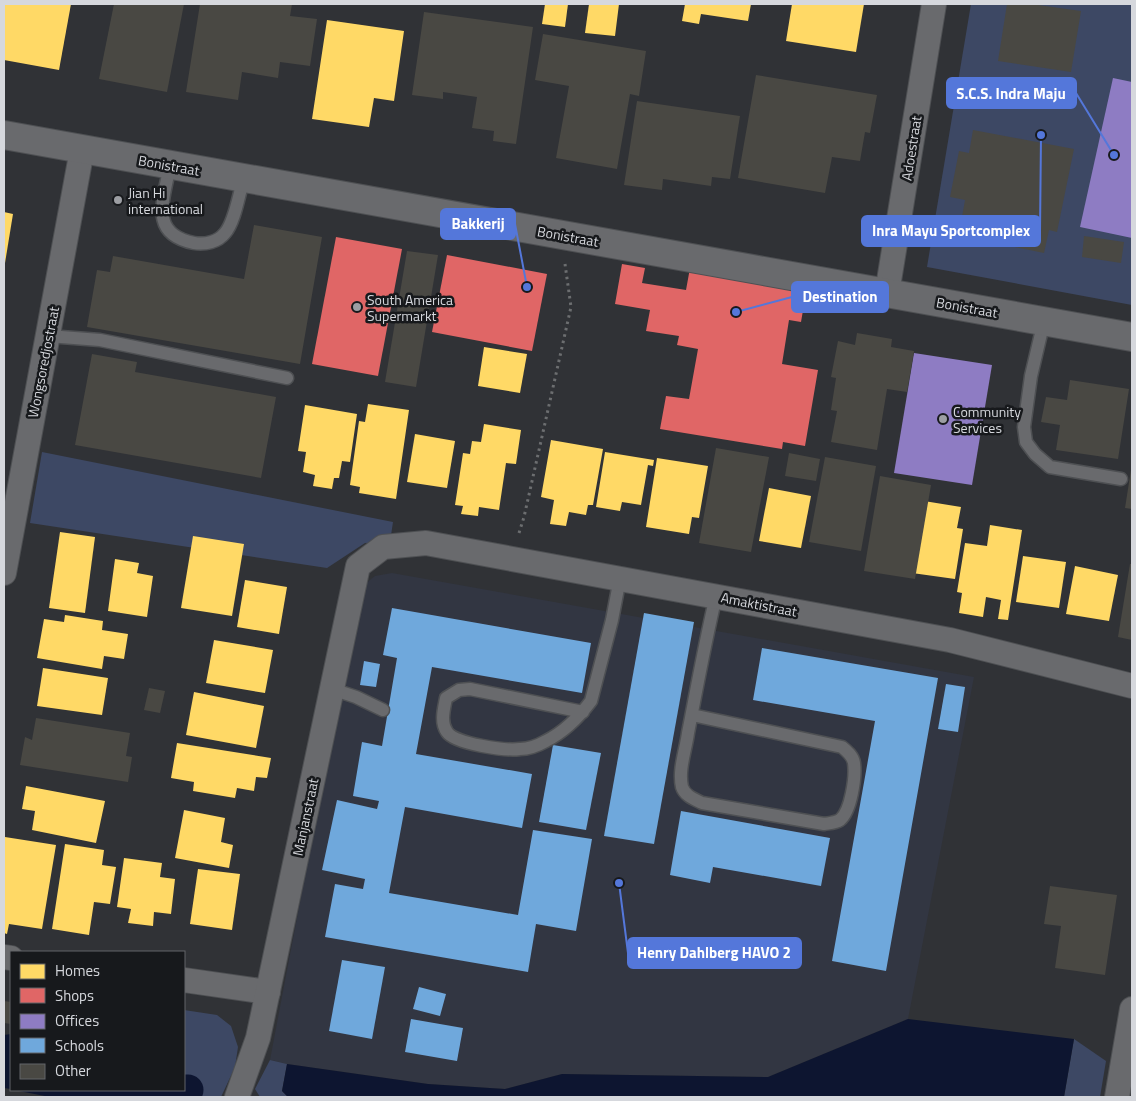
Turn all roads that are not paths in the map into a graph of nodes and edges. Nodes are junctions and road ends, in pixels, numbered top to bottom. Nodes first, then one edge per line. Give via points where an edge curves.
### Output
1 (934, 4) edge
2 (4, 134) edge
3 (82, 150) junction
4 (170, 165) junction
5 (244, 178) junction
6 (887, 293) junction
7 (1044, 321) junction
8 (48, 336) junction
9 (1132, 337) edge
10 (287, 378) dead end
11 (1121, 479) dead end
12 (382, 547) joint
13 (4, 573) edge
14 (620, 578) junction
15 (716, 596) junction
16 (1132, 686) edge
17 (332, 689) junction
18 (383, 710) dead end
19 (583, 712) junction
20 (692, 715) junction
21 (185, 980) edge
22 (268, 992) junction
23 (1132, 1008) edge
24 (237, 1097) edge
25 (1117, 1097) edge

1 - 6 street, Adoestraat
2 - 3 street, Bonistraat
3 - 4 street, Bonistraat
3 - 8 street, Wongsoredjostraat
4 - 5 street, Bonistraat
4 - 5 lane via 162,209 166,228 182,241 197,244 217,240 226,233
5 - 6 street, Bonistraat
6 - 7 street, Bonistraat
7 - 9 street, Bonistraat
7 - 11 lane via 1030,384 1024,427 1026,442 1050,467
8 - 10 lane via 100,340
8 - 13 street, Wongsoredjostraat
12 - 14 street, Amaktistraat via 426,543
12 - 17 street, Manjanstraat via 358,566
14 - 15 street, Amaktistraat
14 - 19 lane via 591,701
15 - 16 street, Amaktistraat via 950,640
15 - 20 lane
17 - 18 lane
17 - 22 street, Manjanstraat
19 - 19 lane via 560,733 521,750 493,748 456,739 447,732 442,716 446,698 459,690 470,689
20 - 20 lane via 681,775 682,788 688,797 702,803 824,824 841,819 849,809 854,761 842,747
21 - 22 street
22 - 24 street, Manjanstraat via 258,1038
23 - 25 street

